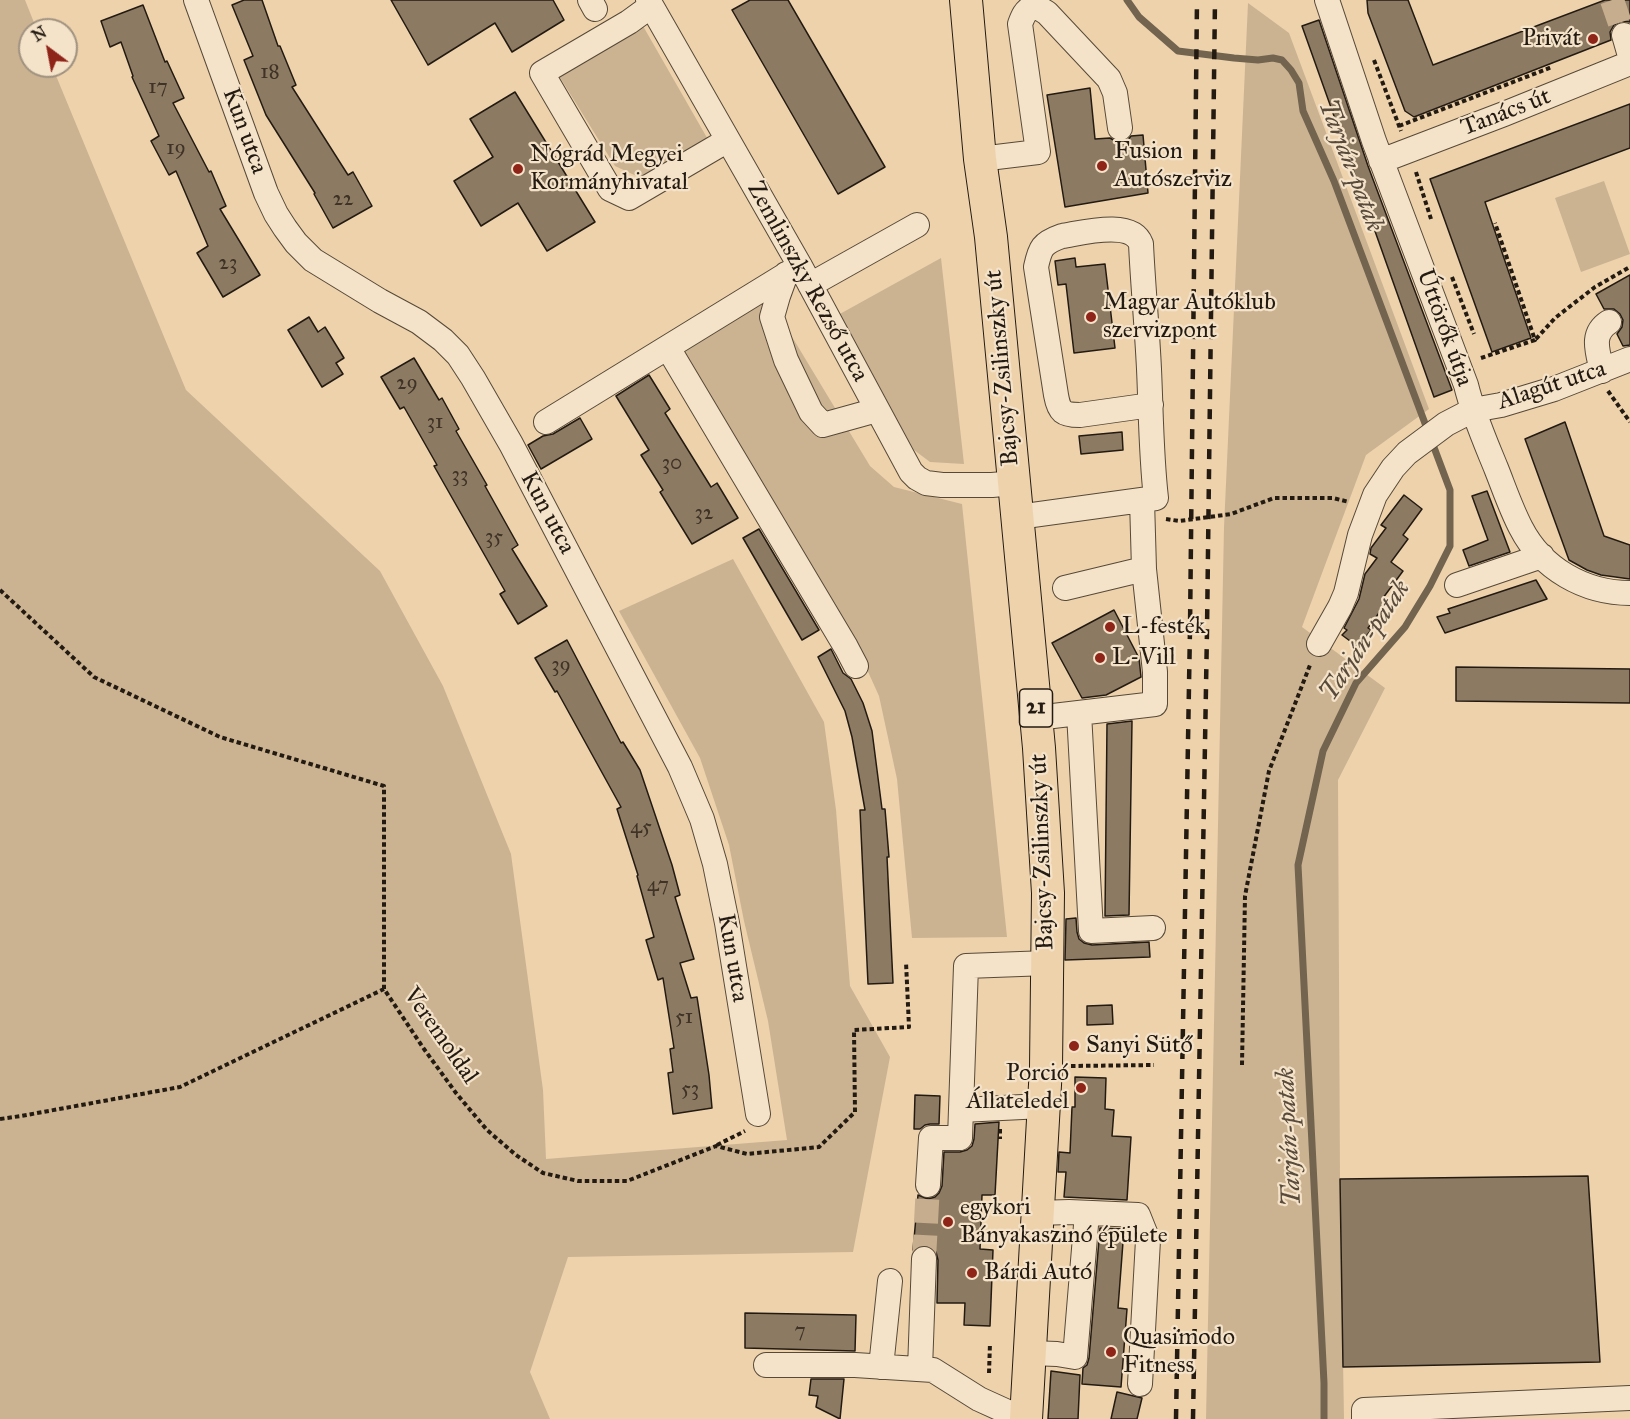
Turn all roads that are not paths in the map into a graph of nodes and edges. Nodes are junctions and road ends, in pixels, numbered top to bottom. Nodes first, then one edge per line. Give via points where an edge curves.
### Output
1 (196, 0) edge
2 (966, 0) edge
3 (1327, 0) edge
4 (650, 3) edge
5 (1630, 63) edge
6 (1120, 128) dead end
7 (728, 140) junction
8 (980, 159) junction
9 (1381, 161) junction
10 (918, 225) dead end
11 (799, 275) junction
12 (1609, 322) dead end
13 (668, 348) junction
14 (1630, 359) edge
15 (1602, 371) junction
16 (1150, 405) junction
17 (877, 410) junction
18 (1473, 410) junction
19 (546, 422) dead end
20 (1014, 483) junction
21 (1149, 499) junction
22 (1018, 518) junction
23 (1542, 556) junction
24 (1144, 569) junction
25 (1457, 585) dead end
26 (1065, 588) dead end
27 (1630, 593) edge
28 (1319, 644) road end
29 (856, 666) dead end
30 (1079, 713) junction
31 (1036, 718) junction
32 (1153, 928) dead end
33 (1048, 963) junction
34 (1043, 1106) junction
35 (961, 1110) junction
36 (758, 1114) road end
37 (928, 1185) tunnel mouth
38 (1037, 1213) junction
39 (1087, 1213) junction
40 (924, 1259) tunnel mouth
41 (890, 1281) dead end
42 (1030, 1353) junction
43 (766, 1365) dead end
44 (881, 1367) junction
45 (920, 1369) junction
46 (1140, 1383) dead end
47 (1617, 1406) edge
48 (977, 1409) edge
49 (1446, 1413) edge
50 (1025, 1419) edge
51 (1364, 1419) edge

1 - 36 street, Kun utca via 266,193 285,228 313,260 419,322 458,356 511,444 680,767 702,819 715,864
2 - 8 main road, Bajcsy-Zsilinszky út / 21
3 - 9 street, Úttörők útja
4 - 7 street, Zemlinszky Rezső utca
4 - 7 street via 629,22 542,73 610,189 629,198
5 - 9 street, Tanács út
6 - 8 street via 1109,79 1047,13 1032,7 1026,10 1020,24 1038,152
7 - 11 street, Zemlinszky Rezső utca
8 - 20 main road, Bajcsy-Zsilinszky út / 21
9 - 18 street, Úttörők útja
10 - 11 street
11 - 13 street
11 - 17 street, Zemlinszky Rezső utca
11 - 17 street via 778,296 772,317 786,360 811,412 824,425
12 - 15 street via 1601,327 1597,338
13 - 19 street
13 - 29 street
14 - 15 street, Alagút utca
15 - 18 street, Alagút utca via 1531,396
16 - 16 street via 1138,238 1115,229 1054,238 1039,251 1036,267 1059,409 1080,415
16 - 21 street
17 - 20 street, Zemlinszky Rezső utca via 906,464 926,483
18 - 23 street, Úttörők útja via 1522,529
18 - 28 street, Alagút utca via 1415,447 1393,468 1375,495 1360,535 1346,593
20 - 22 main road, Bajcsy-Zsilinszky út / 21
21 - 22 street
21 - 24 street
22 - 31 main road, Bajcsy-Zsilinszky út / 21
23 - 25 street
23 - 27 street, Úttörők útja via 1576,582 1612,593
24 - 26 street
24 - 30 street via 1155,704
30 - 31 street
30 - 32 street via 1091,931
31 - 33 main road, Bajcsy-Zsilinszky út / 21 via 1048,893
33 - 34 main road, Bajcsy-Zsilinszky út / 21
33 - 35 street via 966,966
34 - 35 street
34 - 38 main road, Bajcsy-Zsilinszky út / 21
35 - 37 street via 960,1138 932,1138
38 - 39 street
38 - 42 main road, Bajcsy-Zsilinszky út / 21
39 - 42 street via 1075,1357
39 - 46 street via 1138,1215 1148,1240
40 - 45 street
41 - 44 street
42 - 50 main road, Bajcsy-Zsilinszky út / 21
43 - 44 street
44 - 45 street
45 - 48 street via 933,1370
47 - 49 street
48 - 50 street
49 - 51 street via 1364,1410

